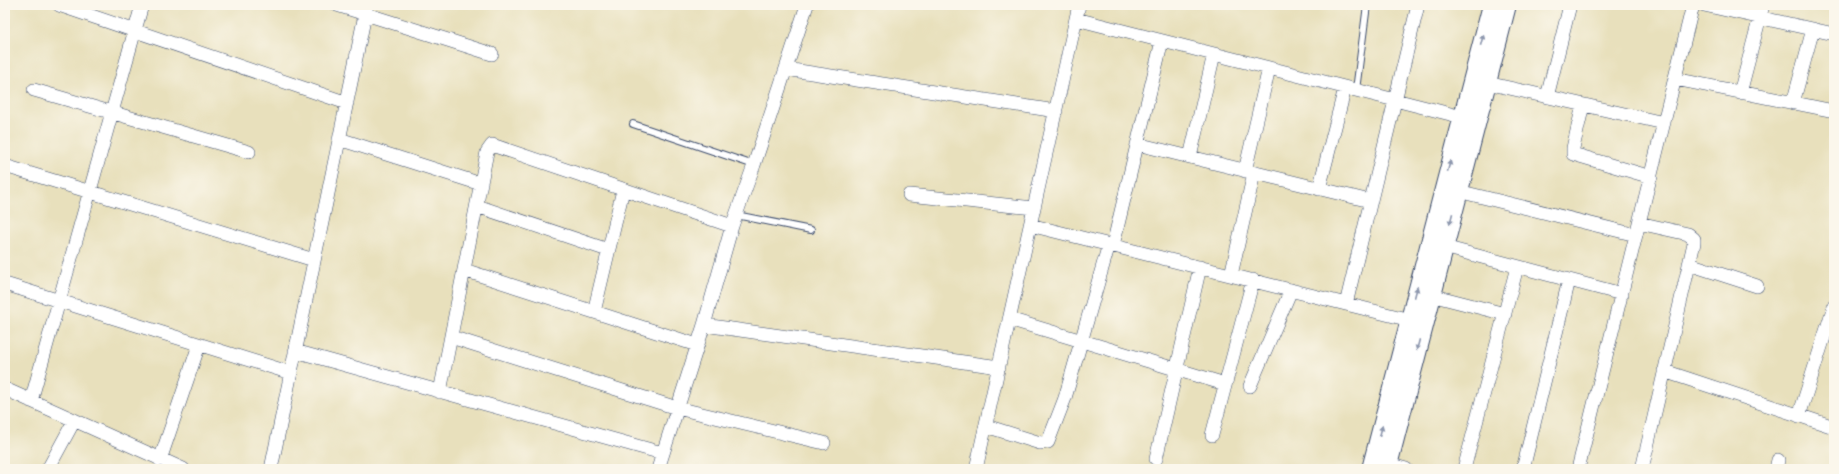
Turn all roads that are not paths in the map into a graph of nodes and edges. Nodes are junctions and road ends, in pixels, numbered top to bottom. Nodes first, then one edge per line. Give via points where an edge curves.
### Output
1 (59, 5) edge
2 (142, 5) edge
3 (337, 5) edge
4 (807, 5) edge
5 (1079, 5) edge
6 (1367, 5) edge
7 (1418, 5) edge
8 (1492, 5) edge
9 (1507, 5) edge
10 (1570, 5) edge
11 (1693, 5) edge
12 (1704, 5) edge
13 (366, 10) edge
14 (1761, 11) edge
15 (1076, 19) junction
16 (1813, 29) junction
17 (135, 31) junction
18 (1834, 34) edge
19 (1162, 41) junction
20 (492, 54) dead end
21 (1214, 54) junction
22 (1269, 68) junction
23 (786, 69) junction
24 (1675, 79) junction
25 (1487, 83) junction
26 (1350, 89) junction
27 (34, 90) dead end
28 (1740, 93) junction
29 (1547, 97) junction
30 (1395, 101) junction
31 (347, 103) junction
32 (1793, 103) junction
33 (1582, 105) junction
34 (1829, 110) dead end
35 (1056, 111) junction
36 (112, 112) junction
37 (1469, 119) junction
38 (1664, 123) junction
39 (634, 124) dead end
40 (339, 139) junction
41 (1137, 144) junction
42 (249, 152) dead end
43 (1190, 157) junction
44 (754, 165) junction
45 (5, 166) edge
46 (1250, 172) junction
47 (1650, 177) junction
48 (481, 184) junction
49 (1319, 189) junction
50 (623, 190) junction
51 (1458, 191) junction
52 (89, 192) junction
53 (909, 195) dead end
54 (1370, 201) junction
55 (477, 206) junction
56 (1034, 208) junction
57 (734, 220) junction
58 (1030, 224) junction
59 (1638, 229) junction
60 (811, 230) dead end
61 (1111, 245) junction
62 (1444, 247) junction
63 (608, 250) junction
64 (314, 260) junction
65 (1689, 264) junction
66 (1517, 266) junction
67 (1200, 267) junction
68 (464, 270) junction
69 (1231, 275) junction
70 (1253, 280) junction
71 (1569, 280) junction
72 (5, 284) edge
73 (1757, 286) dead end
74 (1291, 290) junction
75 (1622, 294) junction
76 (1431, 295) junction
77 (58, 302) junction
78 (1346, 304) junction
79 (1834, 306) edge
80 (594, 312) junction
81 (1505, 314) junction
82 (1009, 319) junction
83 (1416, 321) junction
84 (704, 324) junction
85 (451, 337) junction
86 (1082, 342) junction
87 (199, 345) junction
88 (697, 345) junction
89 (295, 351) junction
90 (999, 367) junction
91 (1176, 370) junction
92 (1664, 371) junction
93 (291, 373) junction
94 (1225, 384) junction
95 (1250, 386) dead end
96 (5, 389) edge
97 (440, 392) junction
98 (31, 401) junction
99 (677, 408) junction
100 (1799, 416) junction
101 (74, 420) junction
102 (986, 426) junction
103 (1834, 427) edge
104 (1212, 435) dead end
105 (824, 443) dead end
106 (662, 454) junction
107 (1156, 459) dead end
108 (160, 460) junction
109 (1382, 467) edge
110 (48, 469) edge
111 (183, 469) edge
112 (271, 469) edge
113 (658, 469) edge
114 (976, 469) edge
115 (1406, 469) edge
116 (1464, 469) edge
117 (1523, 469) edge
118 (1578, 469) edge
119 (1642, 469) edge

1 - 17 street
2 - 17 street
3 - 13 street
4 - 23 street
5 - 15 street
6 - 26 lane
7 - 30 street
37 -> 8 street
9 - 25 street
10 - 29 street
11 - 24 street
12 - 14 street
13 - 20 street
13 - 31 street
14 - 16 street
14 - 28 street
15 - 19 street
15 - 35 street
16 - 18 street
16 - 32 street
17 - 31 street
17 - 36 street
19 - 21 street
19 - 41 street
21 - 22 street
21 - 43 street
22 - 26 street
22 - 46 street
23 - 35 street
23 - 44 street
24 - 28 street
24 - 38 street
25 - 29 street
25 - 37 street
26 - 30 street
26 - 49 street
27 - 36 street
28 - 32 street
29 - 33 street
30 - 37 street
30 - 54 street
31 - 40 street
32 - 34 street
33 - 38 street
33 - 47 street via 1574,154
35 - 56 street
36 - 42 street
36 - 52 street
37 - 51 street
83 -> 37 street
38 - 47 street
39 - 44 lane
40 - 48 street
40 - 64 street
41 - 43 street
41 - 61 street
43 - 46 street
44 - 57 street
45 - 52 street
46 - 49 street
46 - 69 street
47 - 59 street
48 - 50 street via 487,152 492,145
48 - 55 street
49 - 54 street
50 - 57 street
50 - 63 street
51 - 59 street
51 -> 62 street
52 - 64 street
52 - 77 street
53 - 56 street
54 - 78 street
55 - 63 street
55 - 68 street
56 - 58 street
57 - 60 lane
57 - 84 street
58 - 61 street
58 - 82 street
59 - 65 street via 1691,236 1694,244
59 - 75 street
61 - 67 street
61 - 86 street
62 - 66 street
62 - 76 street
63 - 80 street
64 - 89 street
65 - 73 street
65 - 92 street
66 - 71 street
66 - 81 street
67 - 69 street
67 - 91 street
68 - 80 street
68 - 85 street
69 - 70 street
70 - 74 street
70 - 94 street
71 - 75 street
71 - 117 street
72 - 77 street
74 - 78 street
74 - 95 street
75 - 118 street
76 - 81 street
76 - 83 street
77 - 87 street
77 - 98 street
78 - 83 street
79 - 100 street
80 - 88 street
81 - 116 street
82 - 86 street
82 - 90 street
83 - 109 street
84 - 88 street
84 - 90 street
85 - 97 street
85 - 99 street
86 - 91 street
86 - 102 street via 1048,442 1040,443
87 - 93 street
87 - 108 street
88 - 99 street
89 - 93 street
89 - 97 street
90 - 102 street
91 - 94 street
91 - 107 street
92 - 100 street
92 - 119 street
93 - 112 street
94 - 104 street
96 - 98 street
97 - 106 street
98 - 101 street
99 - 105 street
99 - 106 street
100 - 103 street
101 - 108 street
101 - 110 street
102 - 114 street
106 - 113 street
108 - 111 street
109 - 115 street

